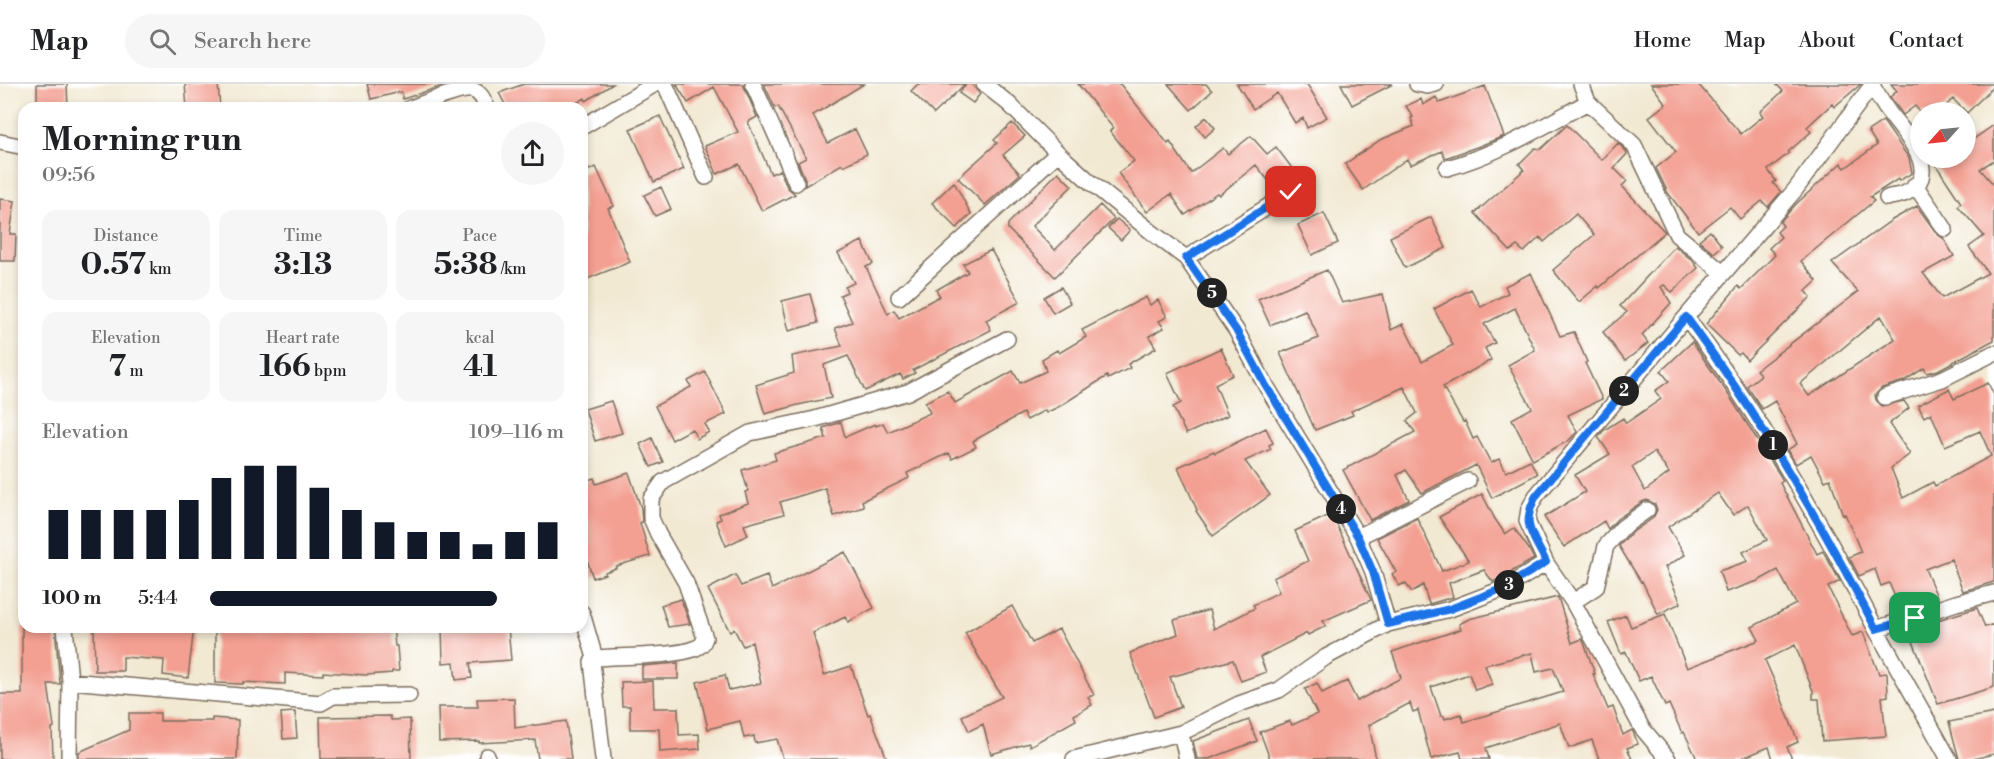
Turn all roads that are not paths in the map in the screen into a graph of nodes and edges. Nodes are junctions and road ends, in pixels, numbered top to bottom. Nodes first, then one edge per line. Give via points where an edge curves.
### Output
1 (655, 84) edge
2 (665, 84) edge
3 (753, 84) edge
4 (984, 84) edge
5 (1417, 84) edge
6 (1436, 84) edge
7 (1581, 84) edge
8 (1872, 85) edge
9 (428, 102) edge
10 (484, 102) edge
11 (1588, 102) junction
12 (588, 123) edge
13 (0, 142) edge
14 (18, 146) edge
15 (1058, 153) junction
16 (1447, 168) dead end
17 (706, 177) dead end
18 (796, 183) dead end
19 (1915, 185) junction
20 (1291, 192) dead end
21 (1887, 198) dead end
22 (1944, 229) dead end
23 (1186, 258) junction
24 (1723, 273) junction
25 (899, 297) dead end
26 (1686, 317) junction
27 (1006, 339) dead end
28 (1992, 357) edge
29 (1885, 397) dead end
30 (1468, 481) dead end
31 (1647, 510) dead end
32 (1358, 537) junction
33 (1546, 562) junction
34 (1994, 593) edge
35 (1573, 602) junction
36 (1388, 624) junction
37 (1876, 629) junction
38 (588, 632) edge
39 (66, 633) edge
40 (596, 658) junction
41 (70, 681) junction
42 (409, 695) dead end
43 (1181, 733) junction
44 (69, 759) edge
45 (603, 759) edge
46 (1074, 759) edge
47 (1187, 759) edge
48 (1668, 759) edge
49 (1949, 759) edge

1 - 12 street
2 - 17 street
3 - 18 street
4 - 15 street
5 - 6 street
7 - 11 street
8 - 19 street via 1923,165
8 - 24 street via 1795,190
9 - 10 street via 472,90
11 - 16 street via 1502,148
11 - 24 street via 1634,145 1677,235
13 - 14 street
15 - 23 street
15 - 25 street
19 - 21 street via 1906,193
19 - 22 street
20 - 23 street
23 - 32 street via 1236,330
24 - 26 street
26 - 33 street via 1536,496 1527,521
26 - 37 street via 1744,397
27 - 40 street via 908,392 750,433 663,482 651,499 651,518 686,583 705,638 703,645 678,652
28 - 29 street via 1942,379
30 - 32 street
31 - 35 street via 1623,526 1606,546 1596,587
32 - 36 street
33 - 35 street
33 - 36 street via 1504,588 1450,609
34 - 37 street
35 - 48 street via 1642,728
36 - 43 street via 1326,657 1280,690 1239,704
37 - 49 street
38 - 40 street
39 - 41 street
40 - 45 street via 592,662
41 - 42 street via 321,704 333,696
41 - 44 street
43 - 46 street
43 - 47 street

